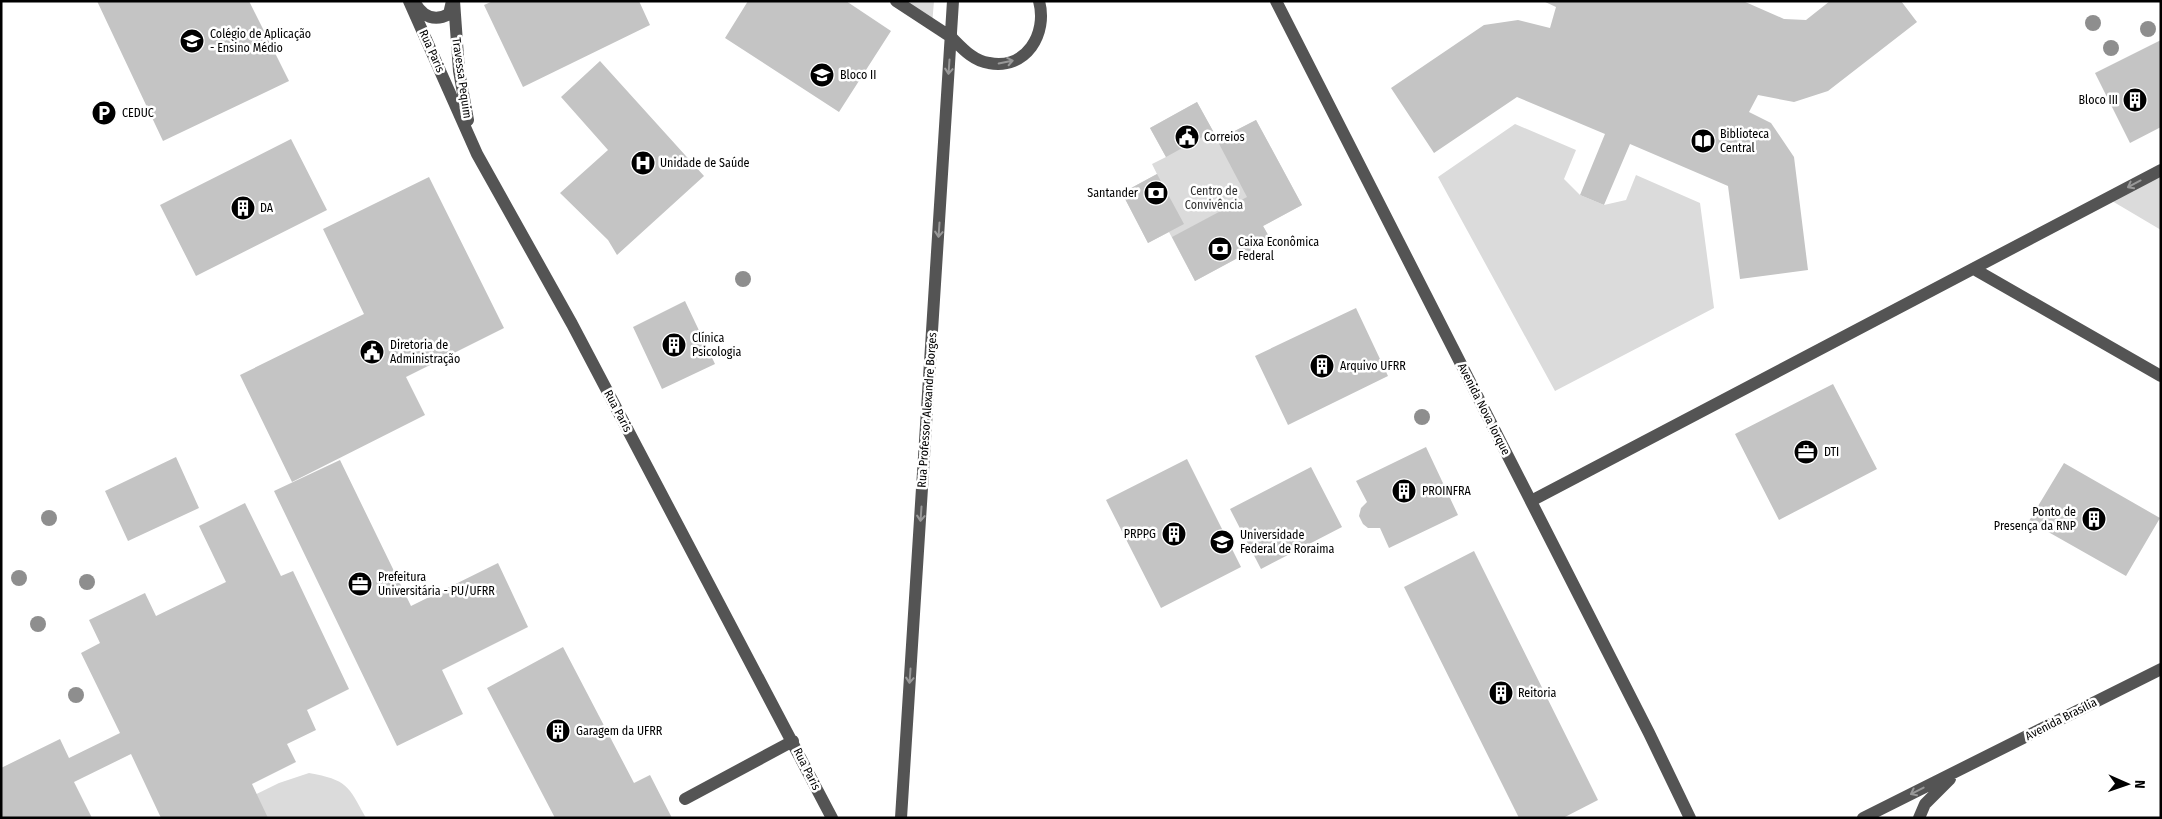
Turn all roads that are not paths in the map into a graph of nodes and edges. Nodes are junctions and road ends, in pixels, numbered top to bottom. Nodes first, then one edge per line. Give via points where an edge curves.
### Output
1 (409, 1) edge
2 (414, 1) edge
3 (453, 1) edge
4 (896, 1) edge
5 (955, 1) edge
6 (1039, 1) edge
7 (1276, 1) edge
8 (951, 37) junction
9 (477, 154) junction
10 (2161, 170) edge
11 (1974, 268) junction
12 (2161, 376) edge
13 (1531, 501) junction
14 (2161, 669) edge
15 (793, 741) junction
16 (1961, 769) junction
17 (685, 799) dead end
18 (832, 818) edge
19 (901, 818) edge
20 (1690, 818) edge
21 (1863, 818) edge
22 (1919, 818) edge

1 - 9 street, Rua Paris
2 - 3 street via 424,15 437,18 449,14
3 - 9 street, Travessa Pequim via 459,71
4 - 8 street
5 - 8 street, Rua Professor Alexandre Borges
8 -> 6 street via 975,59 989,64 1016,60 1037,40 1042,27
7 - 13 street, Avenida Nova Iorque
8 -> 19 street, Rua Professor Alexandre Borges
9 - 15 street, Rua Paris via 572,324
10 -> 11 street
11 - 12 street
11 - 13 street
13 - 20 street, Avenida Nova Iorque
14 - 16 street, Avenida Brasília
15 - 17 street
15 - 18 street, Rua Paris
16 -> 21 street, Avenida Brasília
16 - 22 street, Avenida Brasília via 1926,804

